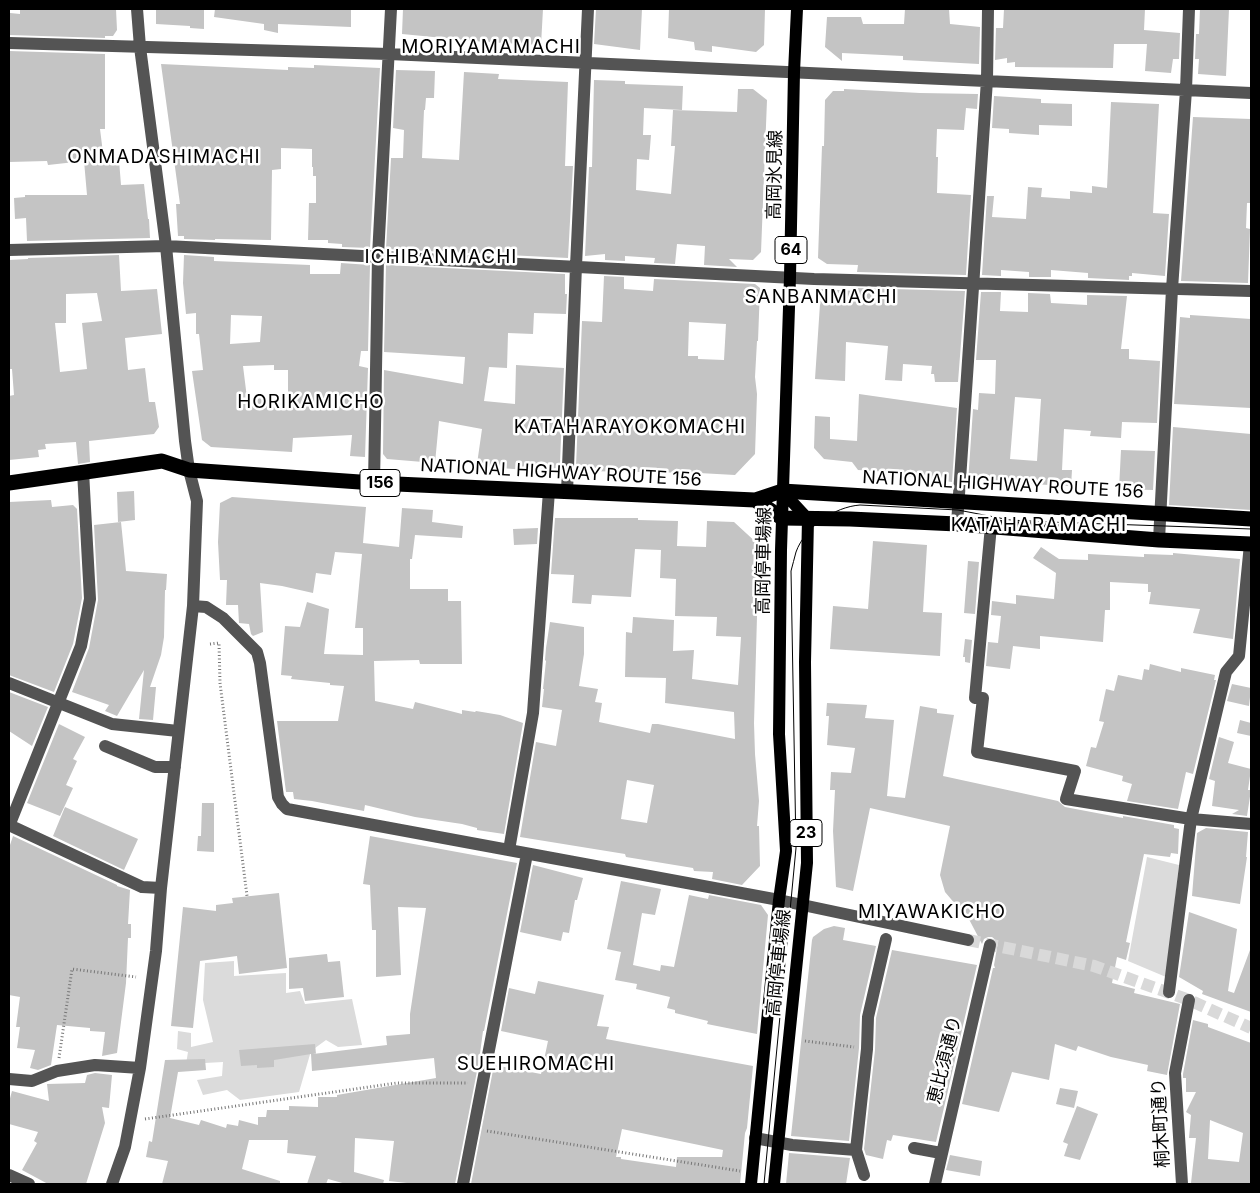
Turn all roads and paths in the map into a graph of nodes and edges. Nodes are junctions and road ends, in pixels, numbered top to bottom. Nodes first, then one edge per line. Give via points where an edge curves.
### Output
1 (137, 9) edge
2 (391, 9) edge
3 (588, 9) edge
4 (797, 9) edge
5 (988, 9) edge
6 (1189, 9) edge
7 (9, 44) edge
8 (140, 47) junction
9 (389, 54) junction
10 (586, 62) junction
11 (794, 72) junction
12 (988, 80) junction
13 (1186, 90) junction
14 (1251, 93) edge
15 (166, 246) junction
16 (9, 250) edge
17 (378, 256) junction
18 (576, 266) junction
19 (790, 277) junction
20 (974, 283) junction
21 (1172, 289) junction
22 (1251, 291) edge
23 (189, 470) junction
24 (83, 471) junction
25 (9, 483) edge
26 (374, 483) junction
27 (549, 491) junction
28 (782, 491) junction
29 (567, 492) junction
30 (755, 500) junction
31 (958, 502) junction
32 (1161, 512) junction
33 (782, 518) junction
34 (808, 519) junction
35 (1251, 519) edge
36 (956, 524) junction
37 (991, 526) junction
38 (1159, 540) junction
39 (1251, 544) edge
40 (193, 606) junction
41 (210, 644) dead end
42 (9, 683) edge
43 (59, 703) junction
44 (178, 731) junction
45 (105, 746) dead end
46 (174, 767) junction
47 (1191, 818) junction
48 (1251, 824) edge
49 (9, 825) edge
50 (509, 850) junction
51 (527, 854) junction
52 (161, 888) junction
53 (247, 896) dead end
54 (779, 900) junction
55 (802, 905) junction
56 (886, 939) dead end
57 (968, 940) tunnel mouth
58 (990, 945) dead end
59 (136, 977) dead end
60 (1169, 992) dead end
61 (1189, 1000) dead end
62 (805, 1041) dead end
63 (866, 1049) junction
64 (140, 1068) junction
65 (57, 1070) junction
66 (9, 1079) edge
67 (482, 1083) junction
68 (129, 1122) junction
69 (474, 1129) junction
70 (756, 1138) junction
71 (779, 1142) junction
72 (914, 1148) dead end
73 (856, 1150) junction
74 (941, 1153) junction
75 (9, 1174) edge
76 (864, 1175) dead end
77 (752, 1179) edge
78 (29, 1184) edge
79 (112, 1184) edge
80 (463, 1184) edge
81 (774, 1184) edge
82 (935, 1184) edge
83 (1182, 1184) edge

1 - 8 street
2 - 9 street
3 - 10 street
4 - 11 main road, 高岡氷見線 / 64
5 - 12 street
6 - 13 street
7 - 8 street
8 - 9 street
8 - 15 street
9 - 10 street
9 - 17 street
10 - 11 street
10 - 18 street
11 - 12 street
11 - 19 main road, 高岡氷見線 / 64
12 - 13 street
12 - 20 street
13 - 14 street
13 - 21 street
15 - 16 street
15 - 17 street
15 - 23 street
17 - 18 street
17 - 26 street
18 - 19 street
18 - 29 street
19 - 20 street
19 - 28 main road, 高岡氷見線 / 64
20 - 21 street
20 - 31 street
21 - 22 street
21 - 32 street
23 - 24 highway, NATIONAL HIGHWAY ROUTE 156 / 156 via 162,461
23 - 26 highway, NATIONAL HIGHWAY ROUTE 156 / 156
23 - 40 street via 197,501
24 - 25 highway, NATIONAL HIGHWAY ROUTE 156 / 156
24 - 43 street via 90,600 80,646
26 - 27 highway, NATIONAL HIGHWAY ROUTE 156 / 156
27 - 29 highway, NATIONAL HIGHWAY ROUTE 156 / 156
27 - 50 street via 533,713
28 - 30 highway, NATIONAL HIGHWAY ROUTE 156 / 156
28 - 31 highway, NATIONAL HIGHWAY ROUTE 156 / 156
28 - 33 main road, 高岡停車場線 / 23
28 - 34 main road, 高岡停車場線
29 - 30 highway, NATIONAL HIGHWAY ROUTE 156 / 156
30 - 33 highway
31 - 32 highway, NATIONAL HIGHWAY ROUTE 156 / 156
31 - 36 street
32 - 35 highway, NATIONAL HIGHWAY ROUTE 156 / 156
32 - 38 street
33 - 34 highway
33 - 54 main road, 高岡停車場線 / 23 via 779,734 786,850
34 - 36 highway
34 - 55 main road, 高岡停車場線 / 23 via 805,662 807,863
36 - 37 highway
37 - 38 highway
37 - 47 street via 975,698 983,698 977,752 1075,771 1066,799
38 - 39 highway
39 - 47 street via 1239,656 1226,672
40 - 44 street
40 - 50 street via 206,607 224,618 257,652 278,796 287,808
41 - 53 path via 219,643 220,683
42 - 43 street
43 - 44 street via 112,724
43 - 49 street
44 - 46 street
45 - 46 street via 155,767
46 - 52 street
47 - 48 street
47 - 60 street
49 - 52 street via 142,887
50 - 51 street
51 - 54 street
51 - 67 street
52 - 64 street
54 - 55 street
54 - 70 main road, 高岡停車場線 / 23
55 - 57 street
55 - 71 main road, 高岡停車場線 / 23
56 - 63 street via 868,1017
58 - 74 street, 恵比須通り
59 - 65 path via 72,969
61 - 83 street, 桐木町通り via 1175,1073
62 - 63 path
63 - 73 street
64 - 65 street via 95,1065
64 - 68 street
65 - 66 street via 32,1081
67 - 68 path via 397,1083
67 - 69 street
68 - 79 street via 125,1147
69 - 77 path
69 - 80 street
70 - 71 street
70 - 77 main road, 高岡停車場線 / 23
71 - 73 street
71 - 81 main road, 高岡停車場線 / 23
72 - 74 street
73 - 76 street
74 - 82 street, 恵比須通り
75 - 78 street

